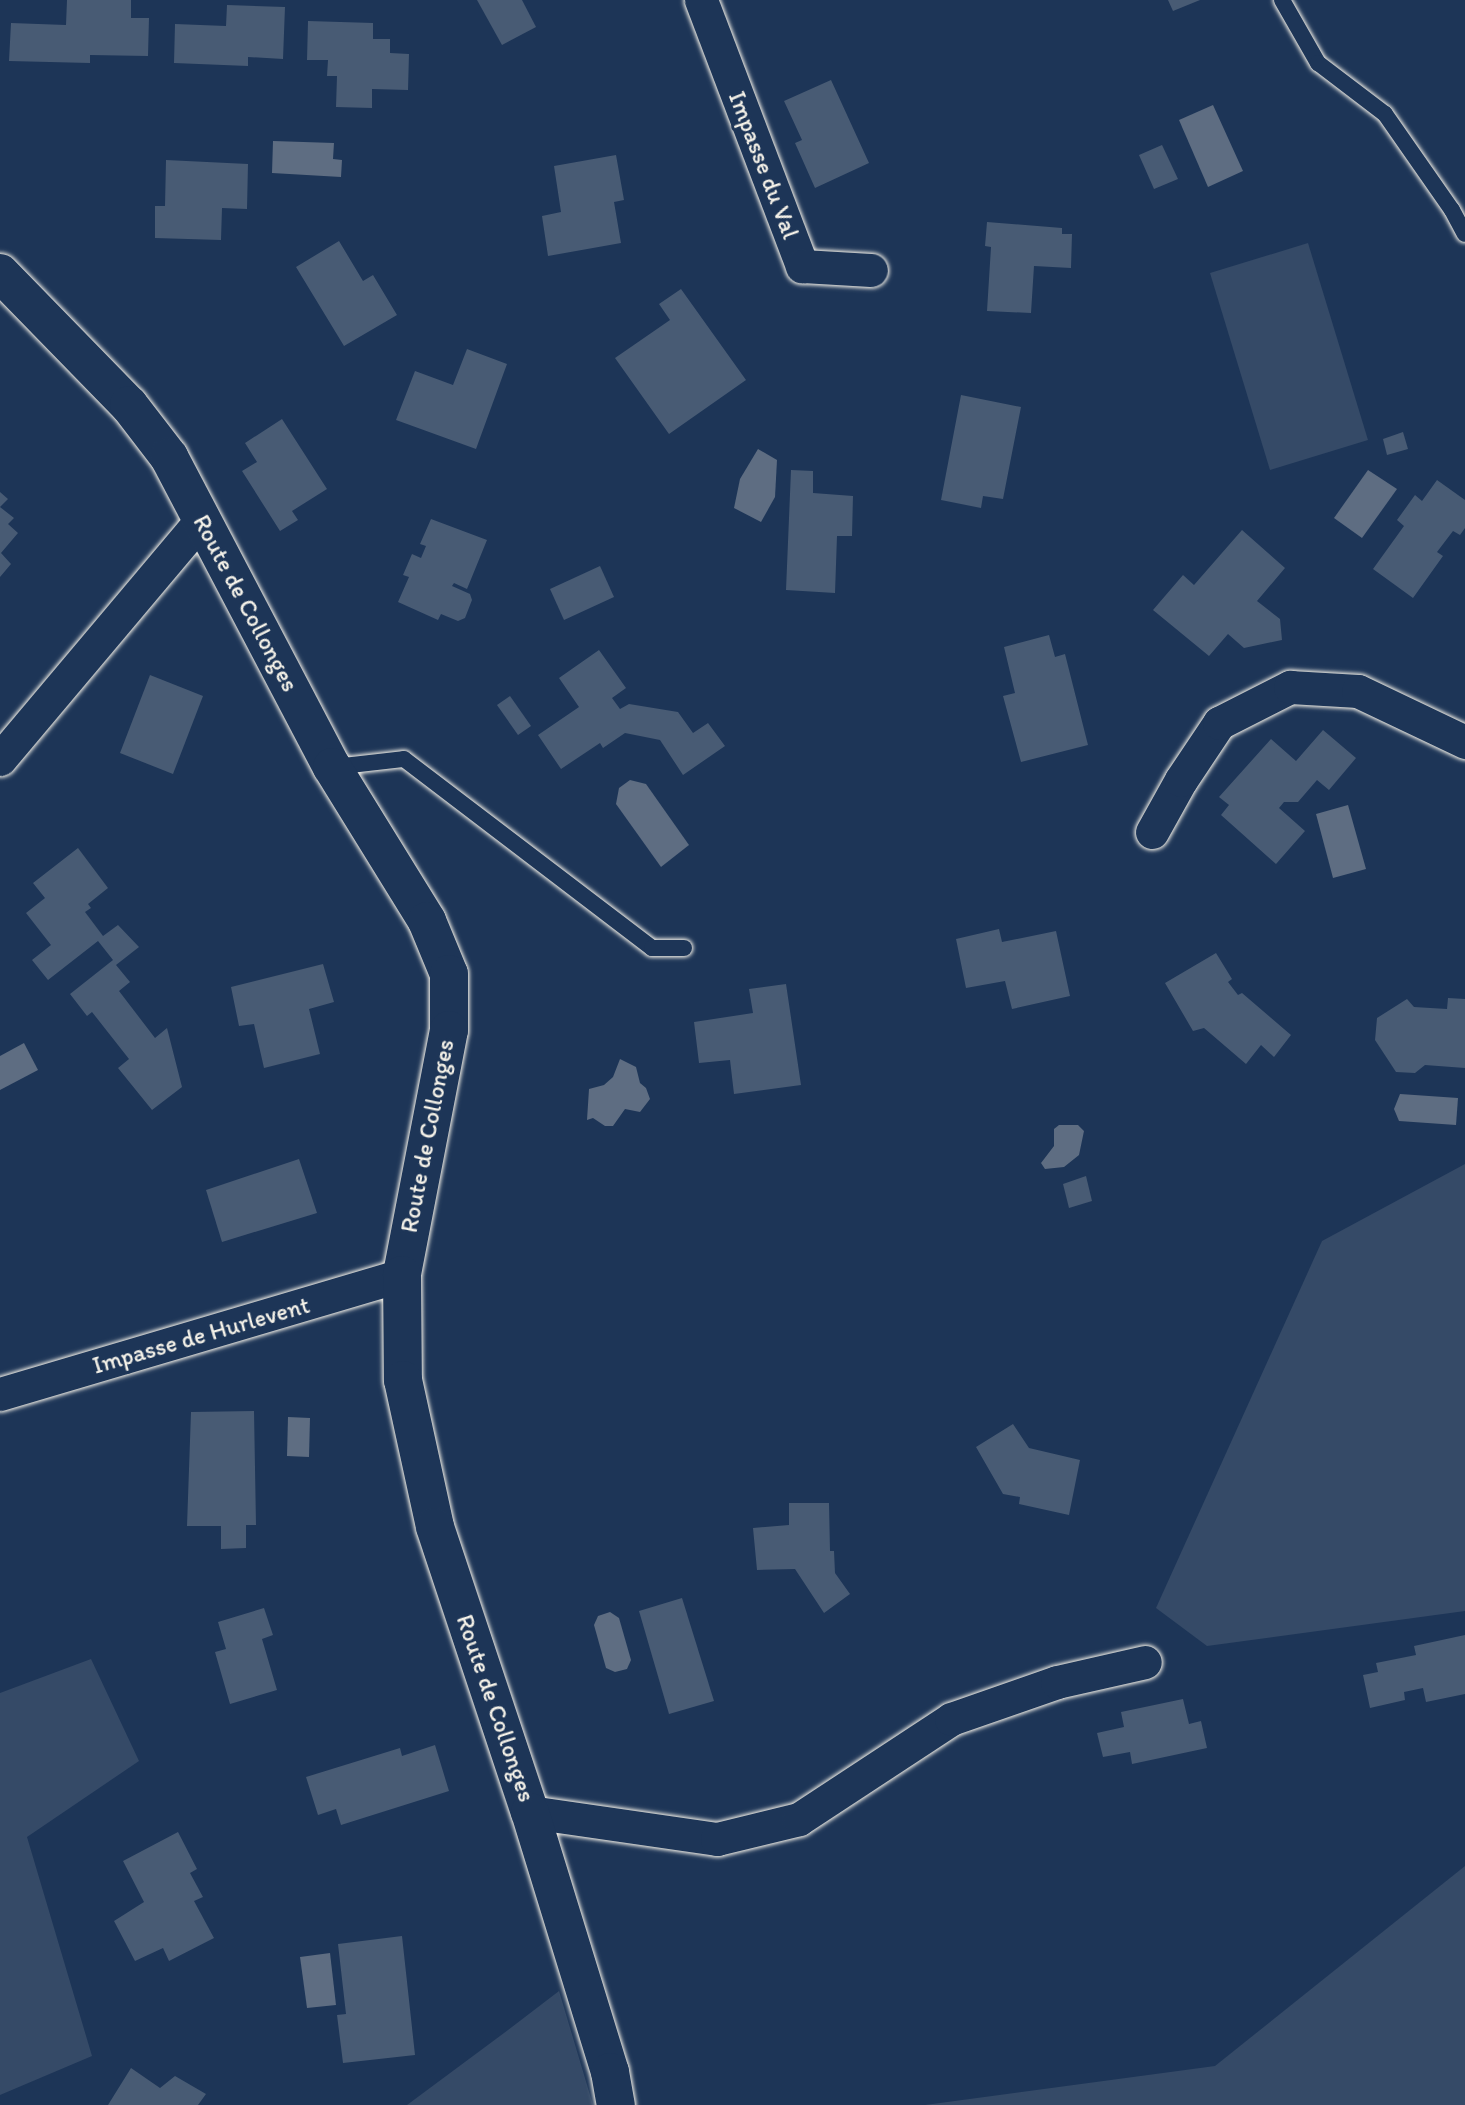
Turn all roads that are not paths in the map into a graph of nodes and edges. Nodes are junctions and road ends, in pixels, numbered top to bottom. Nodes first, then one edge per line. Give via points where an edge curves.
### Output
1 (701, 0) edge
2 (1282, 0) edge
3 (1465, 234) edge
4 (871, 270) dead end
5 (3, 279) edge
6 (202, 519) junction
7 (1465, 742) edge
8 (0, 759) edge
9 (332, 767) junction
10 (1152, 832) dead end
11 (684, 948) dead end
12 (402, 1275) junction
13 (0, 1394) edge
14 (1144, 1662) dead end
15 (530, 1812) junction
16 (616, 2105) edge

1 - 4 street, Impasse du Val via 802,266
2 - 3 lane via 1318,63 1385,114
5 - 6 main road, Route de Collonges via 129,405 169,457
6 - 8 street
6 - 9 main road, Route de Collonges
7 - 10 street via 1359,691 1290,687 1219,723
9 - 11 lane via 404,759 652,948
9 - 12 main road, Route de Collonges via 427,921 449,974 449,1030
12 - 13 street, Impasse de Hurlevent
12 - 15 main road, Route de Collonges via 403,1380 435,1527
14 - 15 street via 1057,1682 951,1719 799,1819 717,1839
15 - 16 main road, Route de Collonges

